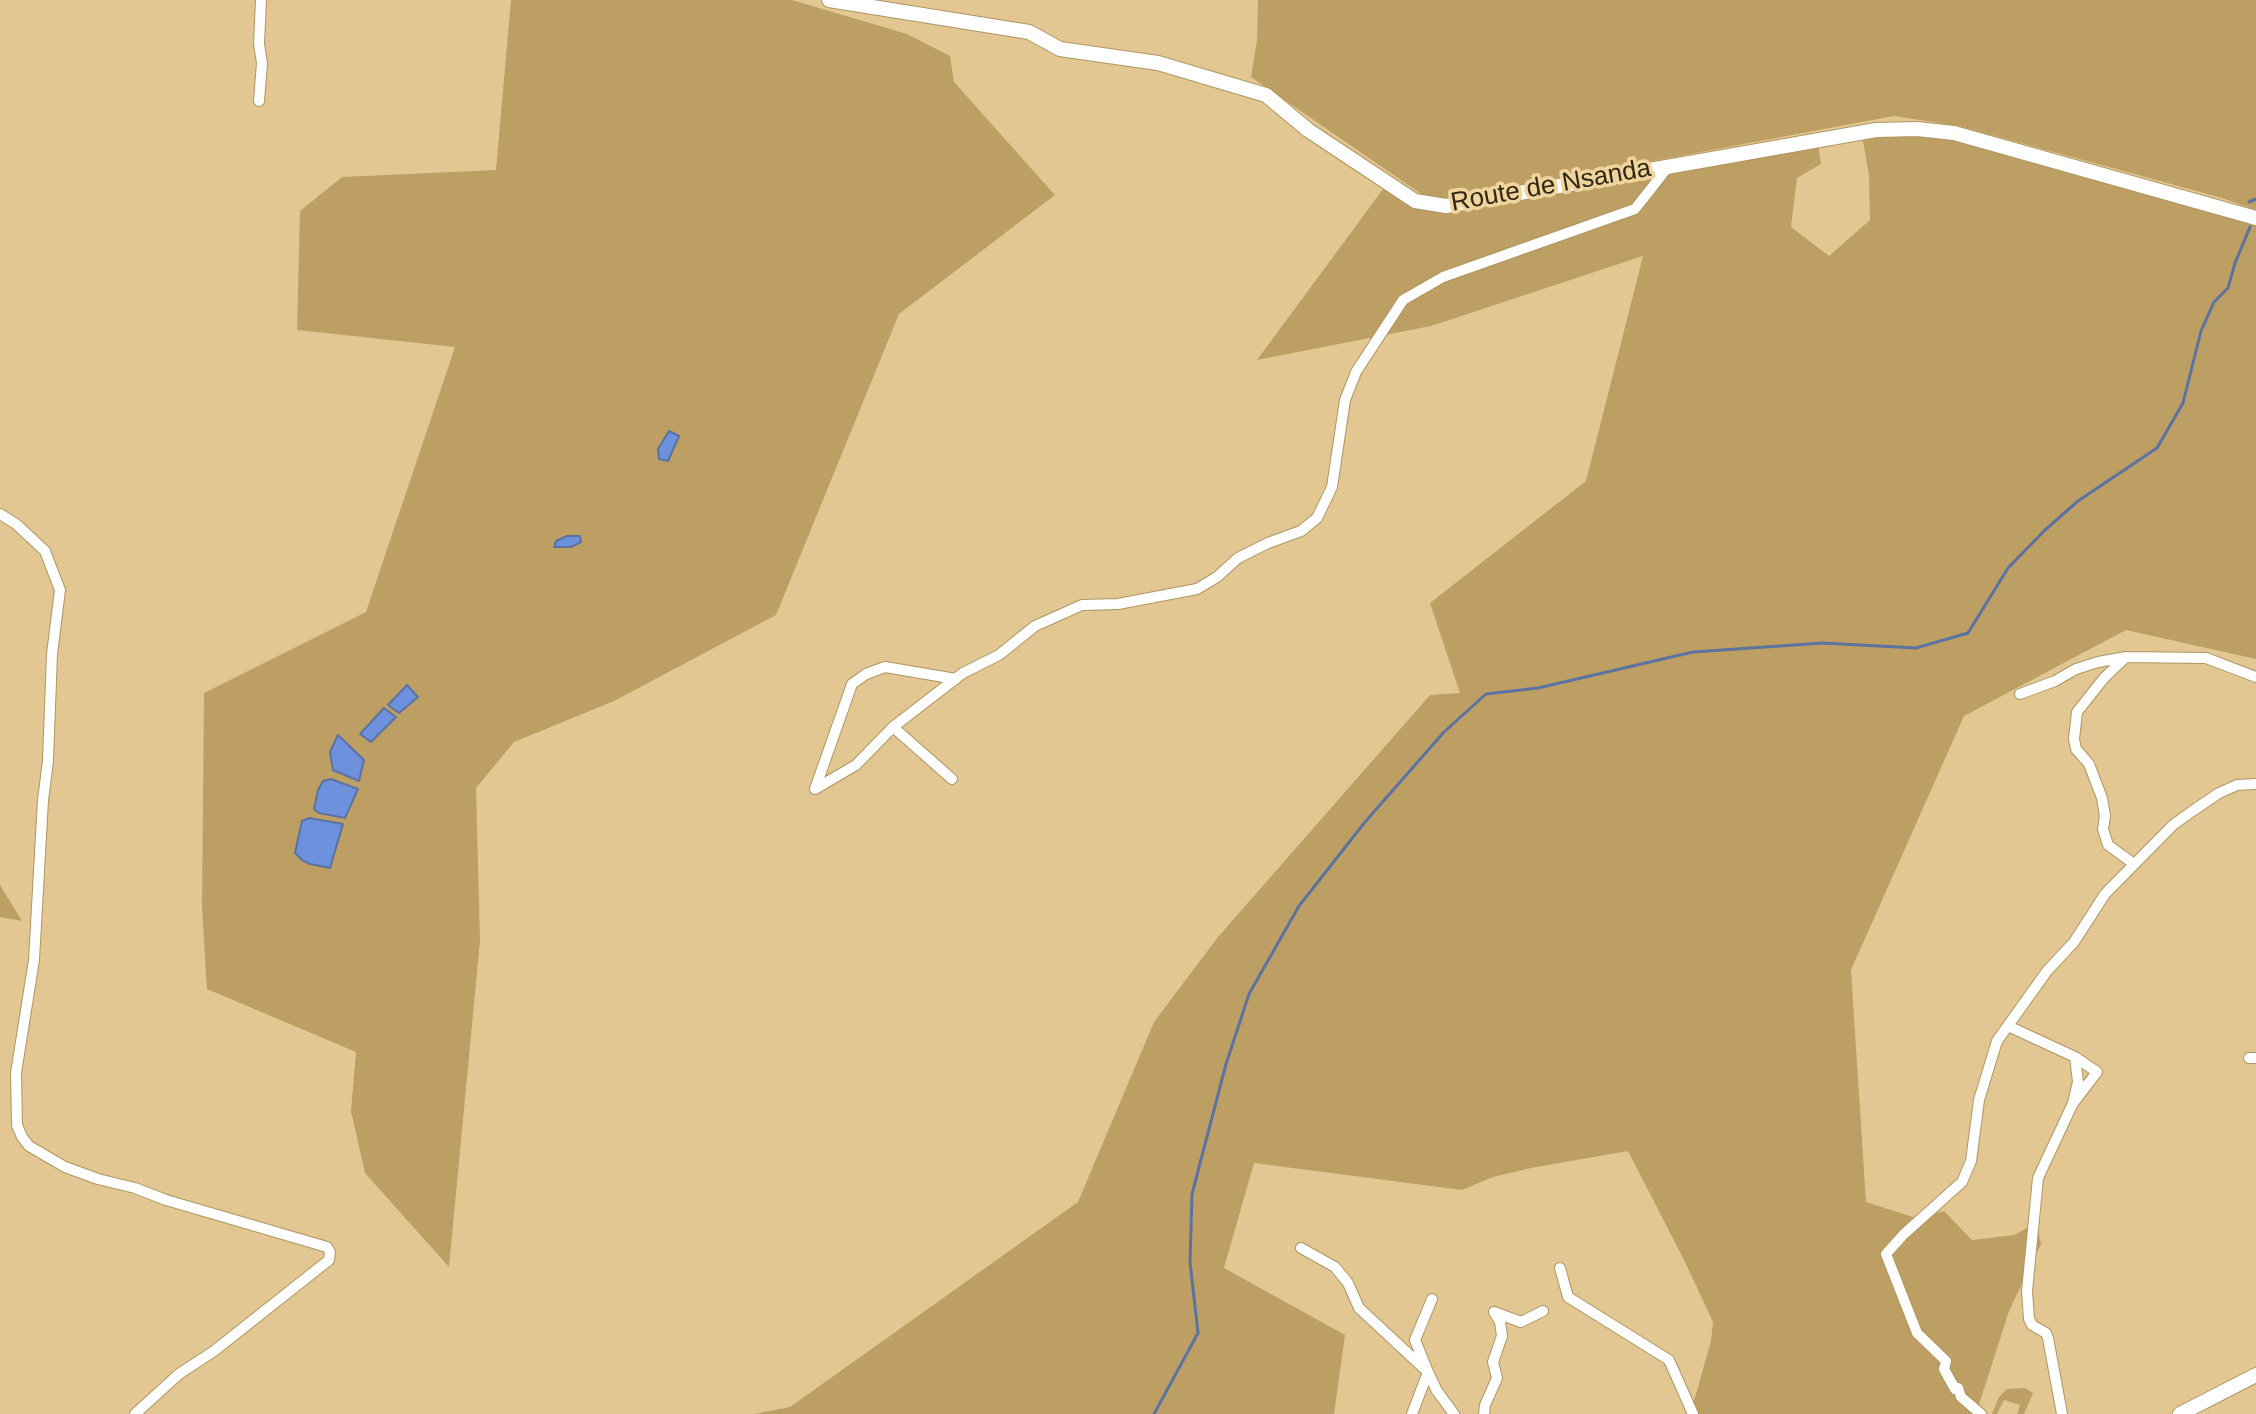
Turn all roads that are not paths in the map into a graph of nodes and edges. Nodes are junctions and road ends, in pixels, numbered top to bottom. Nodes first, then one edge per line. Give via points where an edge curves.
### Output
1 (261, 0) edge
2 (829, 0) edge
3 (259, 101) dead end
4 (1669, 166) junction
5 (2256, 218) edge
6 (0, 514) edge
7 (2126, 657) junction
8 (2256, 677) edge
9 (956, 679) junction
10 (2020, 694) dead end
11 (893, 727) junction
12 (952, 779) dead end
13 (2256, 784) edge
14 (2134, 864) junction
15 (2008, 1026) junction
16 (2075, 1057) junction
17 (2073, 1103) junction
18 (1301, 1248) dead end
19 (1560, 1268) dead end
20 (1432, 1299) dead end
21 (1543, 1311) dead end
22 (1428, 1372) junction
23 (2256, 1375) edge
24 (135, 1414) edge
25 (1412, 1414) edge
26 (1454, 1414) edge
27 (1484, 1414) edge
28 (1693, 1414) edge
29 (1981, 1414) edge
30 (2062, 1414) edge
31 (2180, 1414) edge

1 - 3 street
2 - 4 street, Route de Nsanda via 1029,32 1060,49 1158,63 1266,95 1308,130 1415,201 1446,206
4 - 5 street, Route de Nsanda via 1876,130 1917,129 1954,133
4 - 9 street via 1635,209 1443,277 1403,300 1356,372 1345,400 1332,487 1317,518 1301,531 1238,558 1197,589 1065,612
6 - 24 street via 45,551 60,590 34,960 16,1073 22,1137 65,1167 330,1252 329,1260
7 - 8 street via 2206,658
7 - 10 street via 2087,666
7 - 14 street via 2077,712 2074,745 2089,764 2102,798 2108,845
9 - 11 street
9 - 11 street via 885,667 852,684 815,789 856,765
11 - 12 street
13 - 14 street via 2219,793 2173,825
14 - 15 street via 2105,894
15 - 16 street
15 - 29 street via 1989,1059 1967,1173 1886,1254 1917,1333 1946,1361 1944,1369 1955,1389
16 - 17 street via 2078,1082
16 - 17 street via 2097,1072
17 - 30 street via 2038,1178 2027,1291 2029,1319 2048,1338
18 - 22 street via 1335,1267 1359,1308
19 - 28 street via 1568,1297 1669,1360
20 - 22 street via 1415,1340
21 - 27 street via 1521,1322 1494,1312 1502,1336 1493,1362 1497,1378
22 - 25 street
22 - 26 street
23 - 31 street

